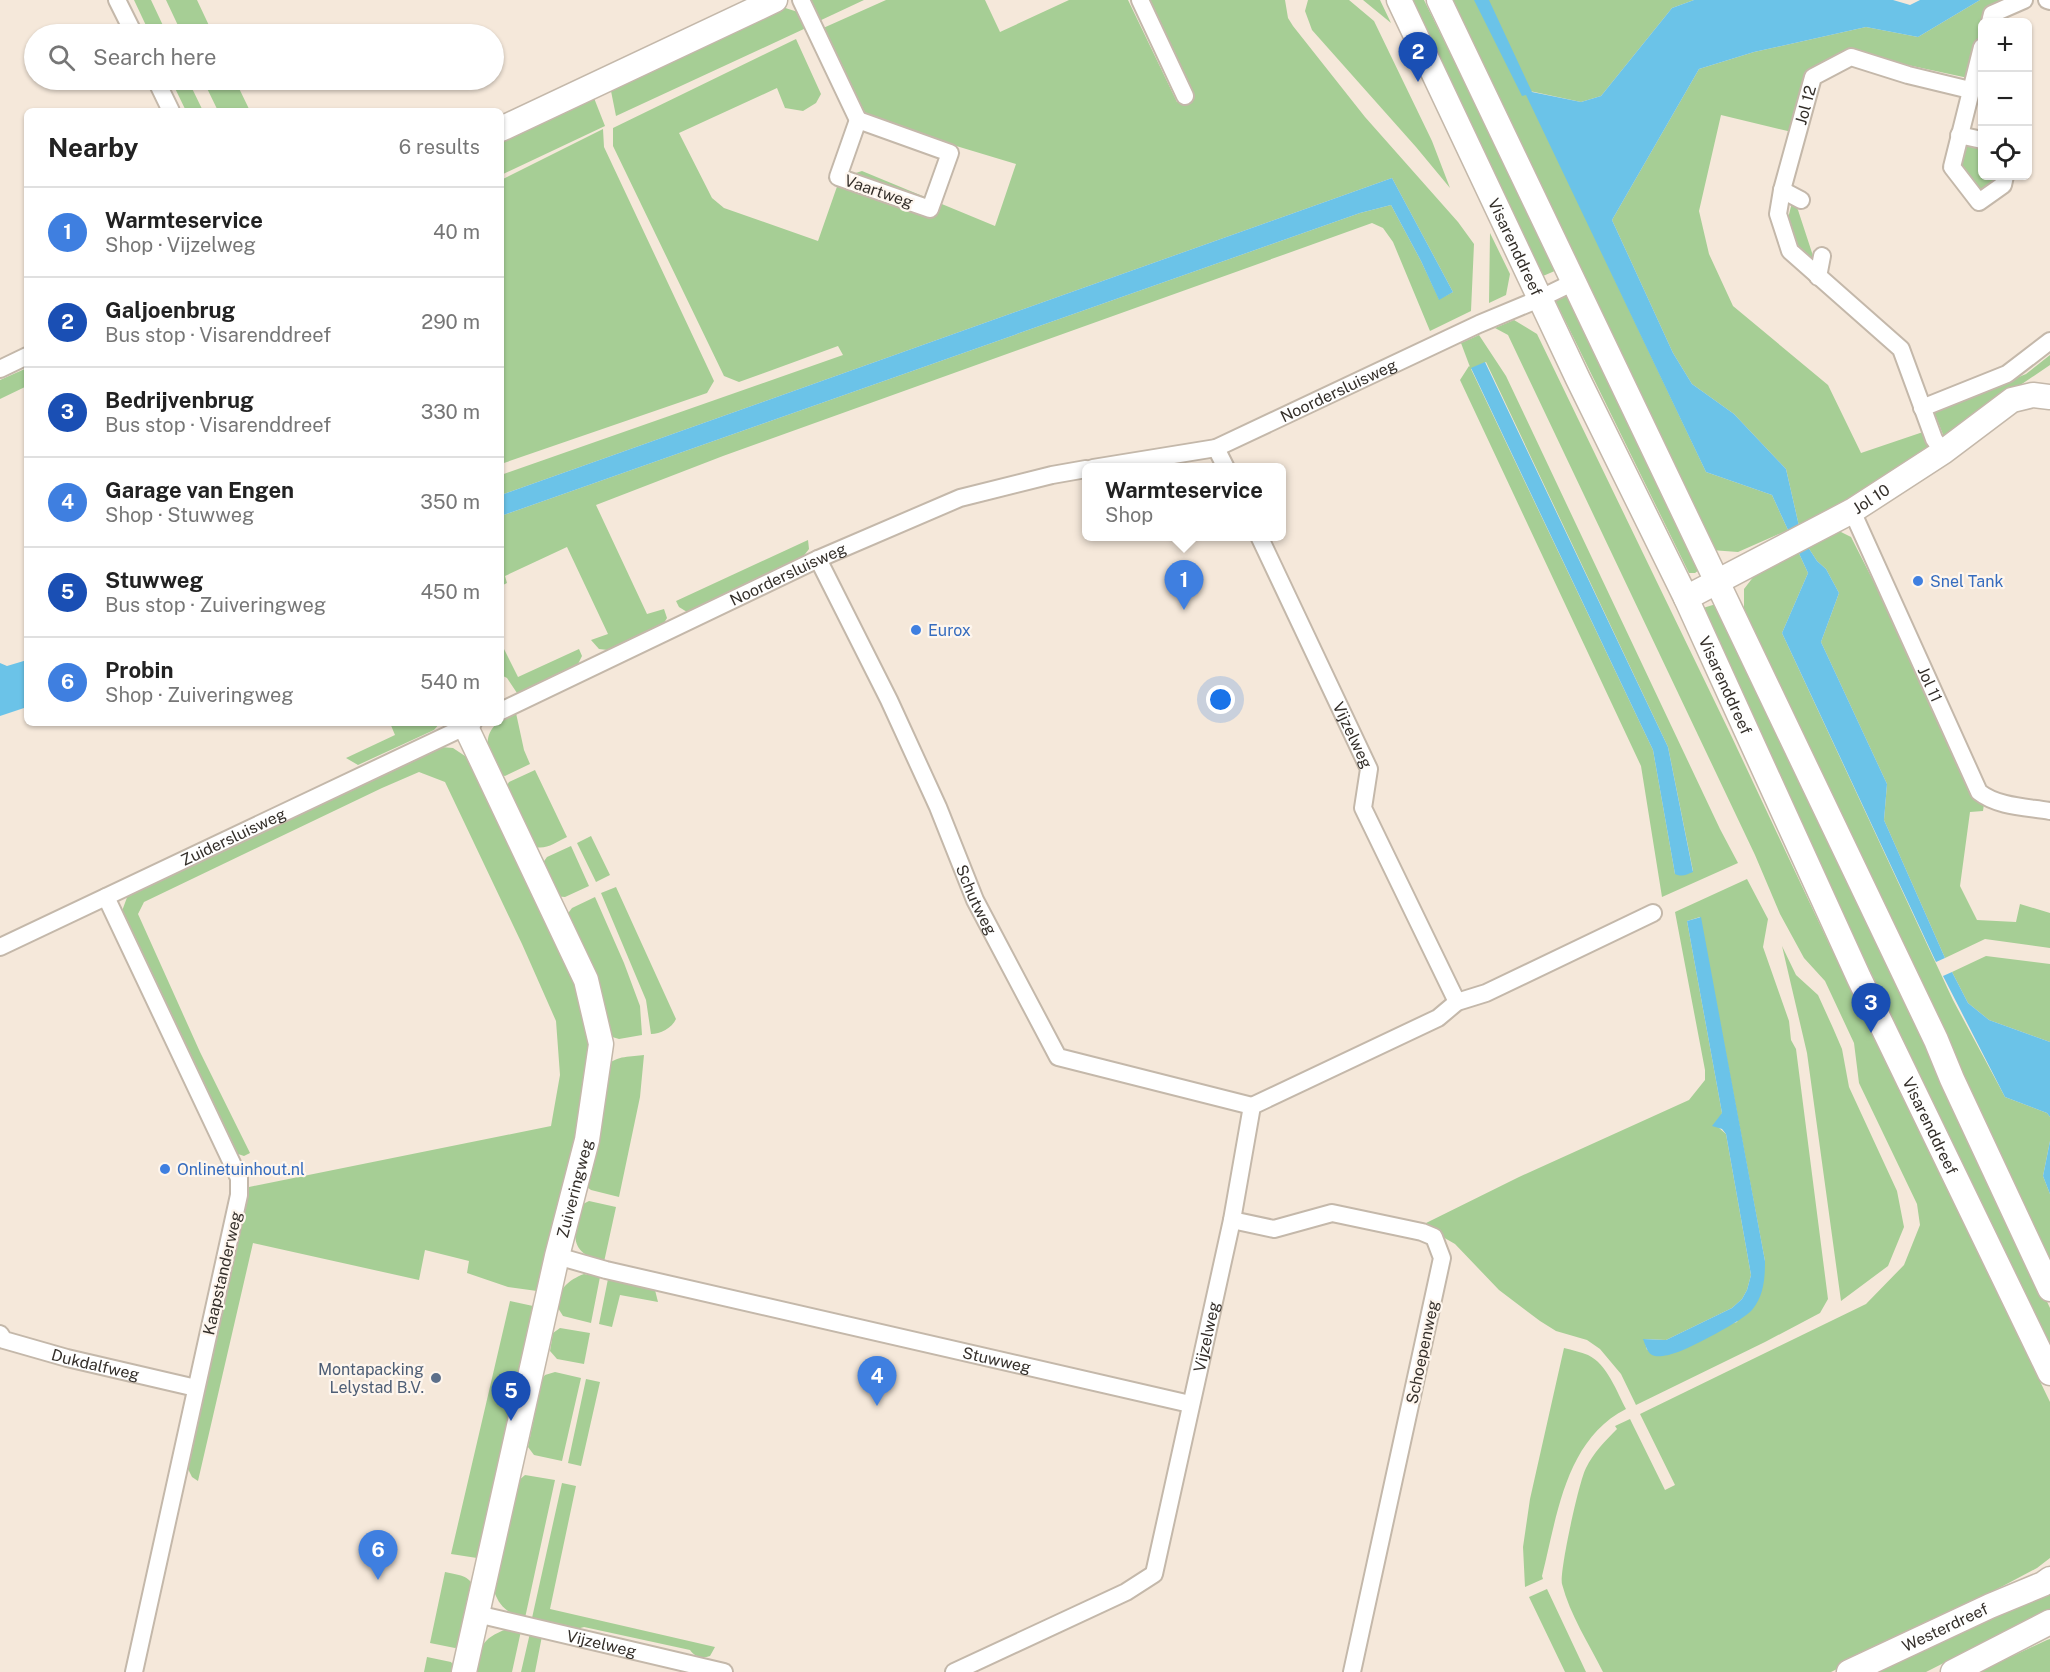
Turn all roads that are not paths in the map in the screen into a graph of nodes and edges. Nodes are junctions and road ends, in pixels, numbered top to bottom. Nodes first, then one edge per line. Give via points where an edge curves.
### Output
1 (117, 0) edge
2 (775, 0) edge
3 (801, 0) edge
4 (1140, 0) edge
5 (1399, 0) edge
6 (1438, 0) edge
7 (2024, 0) edge
8 (1991, 18) edge
9 (129, 24) edge
10 (1978, 64) edge
11 (161, 90) edge
12 (1970, 90) junction
13 (1185, 96) dead end
14 (170, 108) edge
15 (858, 120) junction
16 (504, 128) edge
17 (1959, 135) junction
18 (1978, 139) edge
19 (2004, 180) edge
20 (1782, 190) junction
21 (1801, 200) dead end
22 (1822, 256) dead end
23 (1818, 277) junction
24 (1574, 282) junction
25 (1539, 299) junction
26 (2050, 341) edge
27 (24, 357) edge
28 (0, 369) edge
29 (2050, 397) edge
30 (1922, 408) junction
31 (1216, 448) junction
32 (1943, 452) junction
33 (1124, 463) edge
34 (1224, 463) edge
35 (1082, 470) edge
36 (1852, 511) junction
37 (1261, 541) edge
38 (818, 559) junction
39 (1719, 582) junction
40 (1686, 598) junction
41 (504, 710) edge
42 (464, 726) edge
43 (469, 726) edge
44 (2050, 811) edge
45 (106, 897) junction
46 (1653, 913) dead end
47 (0, 947) edge
48 (1457, 1002) junction
49 (1252, 1106) junction
50 (1232, 1220) junction
51 (557, 1256) junction
52 (2050, 1289) edge
53 (0, 1334) edge
54 (2050, 1372) edge
55 (196, 1388) junction
56 (1190, 1404) junction
57 (2048, 1582) edge
58 (477, 1614) junction
59 (2050, 1622) edge
60 (134, 1672) edge
61 (464, 1672) edge
62 (724, 1672) edge
63 (954, 1672) edge
64 (1352, 1672) edge
65 (1850, 1672) edge
66 (1953, 1672) edge

1 - 9 street
2 - 16 main road
3 - 15 street
4 - 13 street
5 - 25 main road, Visarenddreef
6 - 24 main road
7 - 8 street via 1992,14
10 - 12 street
11 - 14 street
12 - 17 street
12 - 20 street, Jol 12 via 1851,57 1813,77
15 - 15 street, Vaartweg via 950,153 930,209 838,177
17 - 18 street
17 - 19 street via 1952,167 1979,202 2003,185
20 - 21 street
20 - 23 street, Jol 12 via 1778,214 1790,251
22 - 23 street
23 - 30 street, Jol 12 via 1900,349
24 - 25 street, Noordersluisweg
24 - 39 main road
25 - 31 street, Noordersluisweg
25 - 40 main road, Visarenddreef
26 - 30 street via 2007,374
27 - 28 street
29 - 32 main road, Jol 10 via 2033,395 2012,400
30 - 32 street, Jol 12
31 - 33 street, Noordersluisweg
31 - 34 street
32 - 36 main road, Jol 10
35 - 38 street, Noordersluisweg via 960,498
36 - 39 main road, Jol 10
36 - 44 street, Jol 11 via 1979,792 1995,800
37 - 48 street, Vijzelweg via 1369,769 1363,808
38 - 41 street, Noordersluisweg
38 - 49 street, Schutweg via 889,700 975,900 1058,1057
39 - 40 main road, Jol 10
39 - 52 main road
40 - 54 main road, Visarenddreef via 1859,978
42 - 45 street, Zuidersluisweg
43 - 51 main road, Zuiveringweg via 586,980 600,1044 587,1140
45 - 47 street, Zuidersluisweg
45 - 55 street, Kaapstanderweg via 239,1178 240,1195
46 - 48 street via 1486,993
48 - 49 street via 1438,1018
49 - 50 street, Vijzelweg
50 - 56 street, Vijzelweg
50 - 64 street, Schoepenweg via 1274,1229 1332,1213 1422,1232 1434,1237 1442,1258
51 - 56 street, Stuwweg
51 - 58 main road, Zuiveringweg
53 - 55 street, Dukdalfweg via 4,1340 66,1358
55 - 60 street, Kaapstanderweg
56 - 63 street, Vijzelweg via 1154,1574 1126,1592
57 - 65 main road, Westerdreef
58 - 61 main road, Zuiveringweg
58 - 62 street, Vijzelweg
59 - 66 main road

